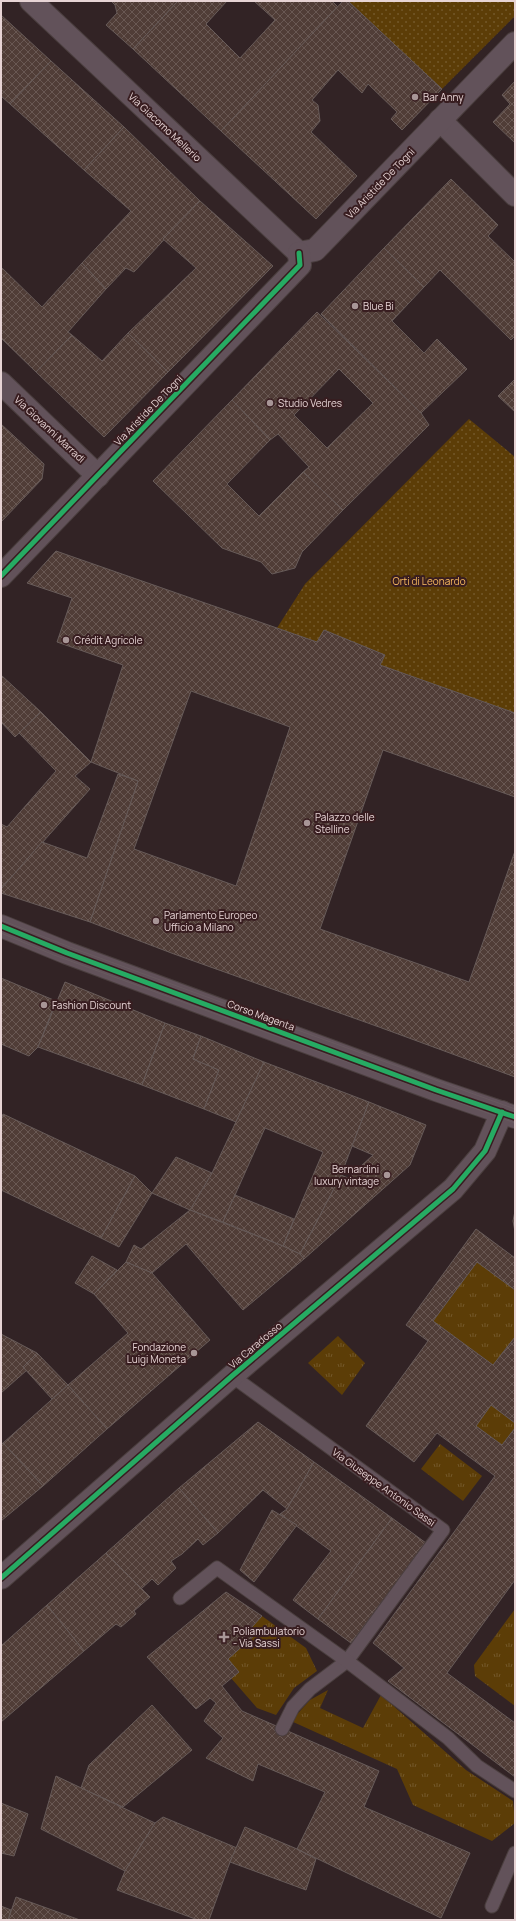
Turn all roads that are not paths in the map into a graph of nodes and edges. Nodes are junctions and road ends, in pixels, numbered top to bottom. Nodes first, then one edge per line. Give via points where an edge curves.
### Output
1 (31, 1) edge
2 (515, 43) edge
3 (440, 120) junction
4 (515, 195) edge
5 (299, 253) junction
6 (1, 383) edge
7 (98, 476) junction
8 (1, 576) edge
9 (1, 926) edge
10 (508, 1115) edge
11 (232, 1376) junction
12 (1, 1578) edge
13 (180, 1598) dead end
14 (347, 1661) junction
15 (282, 1729) dead end
16 (515, 1791) edge
17 (515, 1853) edge
18 (492, 1906) dead end

1 - 5 street, Via Giacomo Mellerio
2 - 3 street, Via Aristide De Togni
3 - 4 street
3 - 5 street, Via Aristide De Togni via 315,250
5 - 7 street, Via Aristide De Togni via 300,266
6 - 7 street, Via Giovanni Marradi
7 - 8 street, Via Aristide De Togni
9 - 10 street, Corso Magenta via 67,953
10 - 11 street, Via Caradosso via 485,1151 453,1189
11 - 12 street, Via Caradosso
11 - 14 lane, Via Giuseppe Antonio Sassi via 443,1530
13 - 14 lane via 217,1568
14 - 15 lane via 310,1688 293,1707
14 - 16 lane via 448,1738 477,1766
17 - 18 lane

